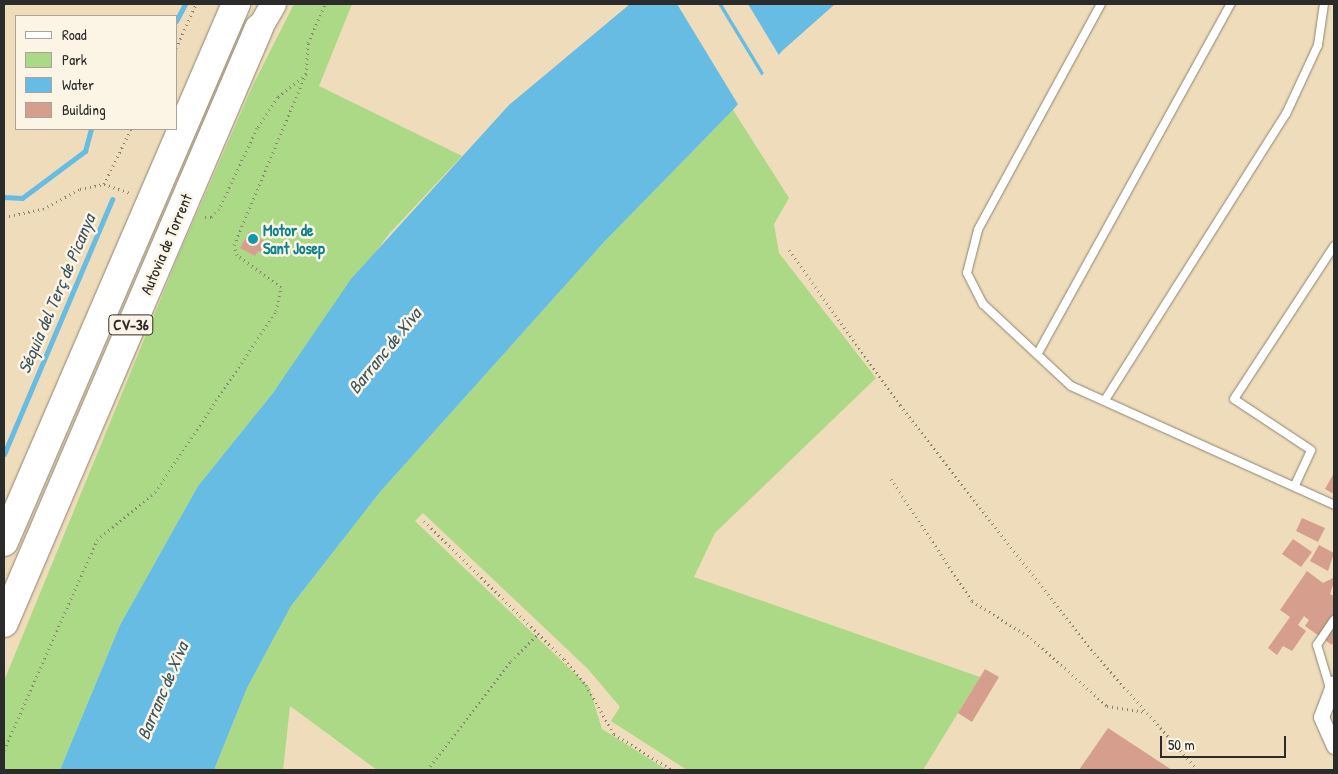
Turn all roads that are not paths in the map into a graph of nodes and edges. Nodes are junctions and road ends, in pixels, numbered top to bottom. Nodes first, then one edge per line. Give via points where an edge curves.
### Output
1 (236, 4) edge
2 (272, 4) edge
3 (1101, 4) edge
4 (1231, 4) edge
5 (1324, 4) edge
6 (259, 28) joint
7 (1334, 246) edge
8 (1038, 353) junction
9 (1105, 400) junction
10 (1295, 485) junction
11 (1334, 505) edge
12 (4, 542) edge
13 (1334, 620) edge
14 (4, 623) edge
15 (1333, 686) edge
16 (1334, 746) edge

1 - 12 highway, Autovia de Torrent / CV-36
2 - 6 highway, Autovia de Torrent / CV-36
3 - 8 lane via 978,230 967,273 983,304
4 - 8 lane
5 - 9 lane via 1318,45 1286,114
6 - 14 highway, Autovia de Torrent / CV-36
7 - 10 lane via 1234,399 1310,450
8 - 9 lane via 1071,386
9 - 10 lane via 1232,462
10 - 11 lane
13 - 15 lane via 1317,645
15 - 16 street via 1321,717

